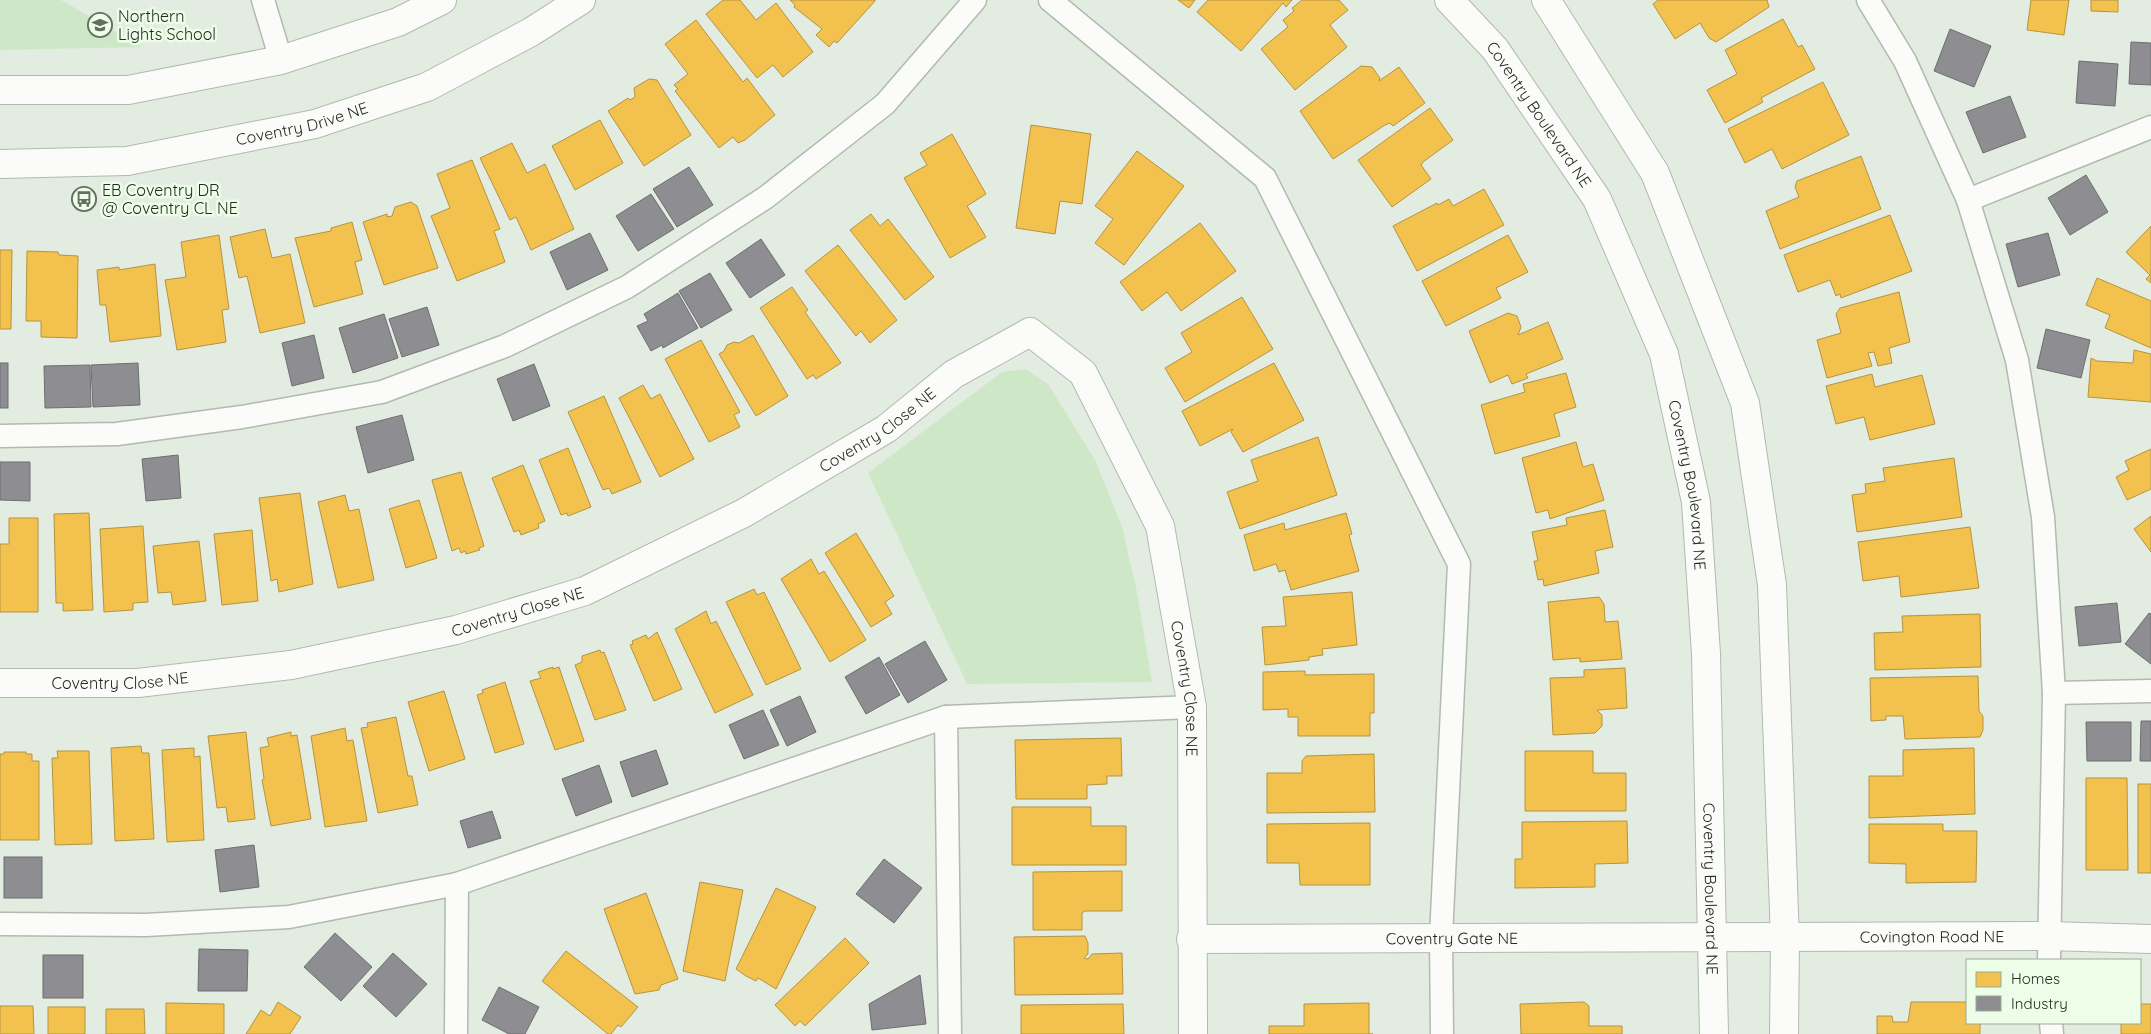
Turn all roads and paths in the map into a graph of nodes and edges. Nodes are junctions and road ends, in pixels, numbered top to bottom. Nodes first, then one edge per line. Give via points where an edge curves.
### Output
1 (263, 0) edge
2 (442, 0) edge
3 (580, 0) edge
4 (975, 0) edge
5 (1050, 0) edge
6 (1450, 0) edge
7 (1546, 0) edge
8 (1868, 0) edge
9 (281, 60) junction
10 (0, 90) edge
11 (2151, 127) edge
12 (0, 164) edge
13 (1968, 200) junction
14 (0, 436) edge
15 (0, 683) edge
16 (2151, 691) edge
17 (2054, 693) junction
18 (1192, 706) junction
19 (946, 717) junction
20 (458, 884) junction
21 (0, 924) edge
22 (1713, 936) junction
23 (1441, 937) junction
24 (1191, 939) junction
25 (1785, 939) junction
26 (2151, 939) edge
27 (2048, 948) edge
28 (456, 1034) edge
29 (950, 1034) edge
30 (1193, 1034) edge
31 (1442, 1034) edge
32 (1714, 1034) edge
33 (1784, 1034) edge

1 - 9 lane
2 - 9 street via 398,22
3 - 12 street, Coventry Drive NE via 531,32 427,86 315,124 127,161
4 - 14 lane via 885,104 765,198 627,286 505,346 382,392 251,416 116,434
5 - 23 lane via 1266,178 1459,564
6 - 22 street, Coventry Boulevard NE via 1496,48 1596,199 1664,354 1696,502 1706,654
7 - 25 street via 1655,173 1746,403 1772,585
8 - 13 lane via 1904,61
9 - 10 street via 128,90
11 - 13 lane
13 - 17 lane via 2017,360 2043,517
15 - 18 street, Coventry Close NE via 138,683 291,665 456,630 585,591 744,513 886,429 954,374 1030,332 1083,373 1160,526
16 - 17 lane
17 - 27 lane
18 - 19 lane
18 - 24 street, Coventry Close NE
19 - 20 lane
19 - 29 lane
20 - 21 lane via 289,916 146,925
20 - 28 lane
22 - 23 street, Coventry Gate NE
22 - 25 street, Covington Road NE
22 - 32 street, Coventry Boulevard NE
23 - 24 street, Coventry Gate NE
23 - 31 lane
24 - 30 street, Coventry Close NE
25 - 27 street, Covington Road NE
25 - 33 street
26 - 27 street, Covington Road NE

